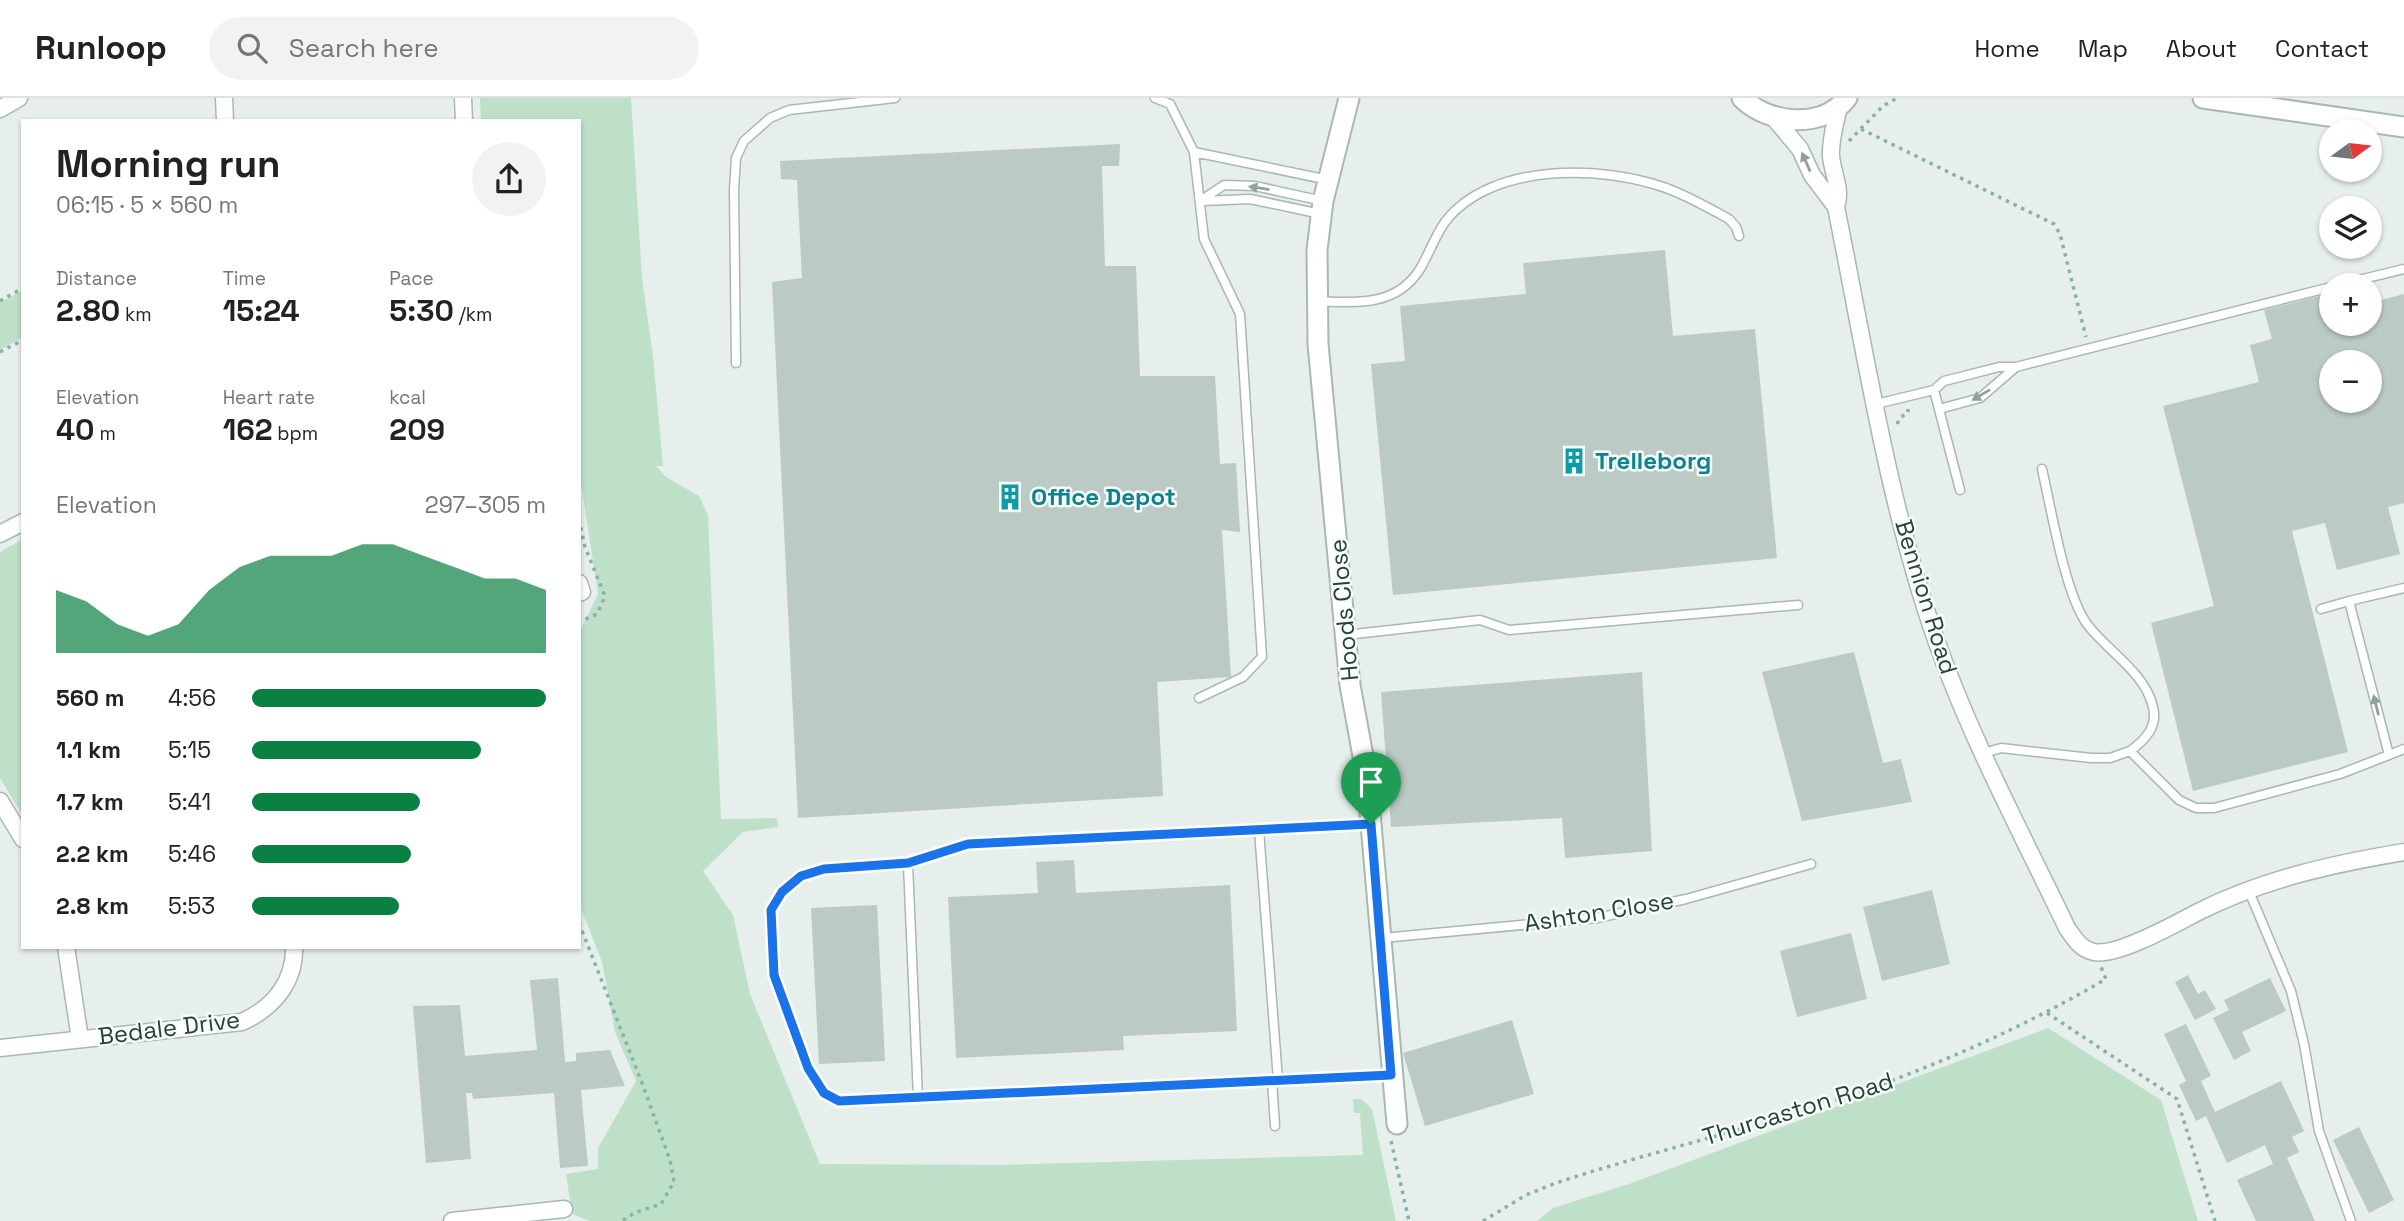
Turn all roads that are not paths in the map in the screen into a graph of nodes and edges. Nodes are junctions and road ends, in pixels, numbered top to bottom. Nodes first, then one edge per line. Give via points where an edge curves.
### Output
1 (19, 98) edge
2 (224, 98) edge
3 (463, 98) edge
4 (895, 98) edge
5 (1156, 98) edge
6 (1349, 98) edge
7 (2203, 98) edge
8 (1743, 101) edge
9 (1845, 101) edge
10 (0, 109) edge
11 (1774, 118) junction
12 (225, 119) edge
13 (464, 119) edge
14 (2404, 127) edge
15 (1194, 152) junction
16 (1329, 180) junction
17 (1200, 201) junction
18 (1836, 207) junction
19 (1322, 208) junction
20 (1739, 236) dead end
21 (2404, 269) edge
22 (2382, 274) edge
23 (2319, 290) edge
24 (1317, 301) junction
25 (736, 363) dead end
26 (2016, 367) junction
27 (1934, 390) junction
28 (1876, 404) junction
29 (1939, 409) junction
30 (2042, 469) dead end
31 (1960, 490) dead end
32 (21, 523) edge
33 (0, 534) edge
34 (2404, 588) edge
35 (2349, 601) junction
36 (1798, 605) dead end
37 (2321, 608) dead end
38 (1346, 635) junction
39 (1199, 698) dead end
40 (2404, 750) edge
41 (2130, 751) junction
42 (1984, 753) junction
43 (2389, 755) junction
44 (0, 802) edge
45 (1371, 824) junction
46 (1259, 830) junction
47 (21, 836) edge
48 (2404, 852) edge
49 (908, 863) junction
50 (1811, 864) dead end
51 (2248, 889) junction
52 (1382, 938) junction
53 (66, 949) edge
54 (294, 949) edge
55 (79, 1038) junction
56 (0, 1048) edge
57 (1391, 1075) junction
58 (1275, 1080) junction
59 (918, 1098) junction
60 (1396, 1124) road end
61 (1275, 1126) dead end
62 (564, 1209) dead end
63 (452, 1221) edge
64 (2351, 1221) edge

1 - 10 street
2 - 12 street
3 - 13 street
4 - 25 lane via 789,110 771,118 744,141 736,158 734,190
5 - 15 lane via 1170,104
6 - 16 street, Hoods Close
7 - 14 street
8 - 11 street
9 - 11 street via 1821,116 1796,121
9 - 18 street, Bennion Road via 1832,141 1840,196
18 -> 11 street, Bennion Road via 1812,175 1800,149
15 - 16 lane
15 - 17 lane
16 - 19 street, Hoods Close
17 - 19 lane via 1250,199
19 -> 17 lane via 1255,186 1224,185
17 - 39 lane via 1204,239 1240,314 1262,657 1243,677
18 - 28 street, Bennion Road
19 - 24 street, Hoods Close
20 - 24 lane via 1729,219 1667,188 1595,173 1542,174 1491,188 1469,201 1446,221 1408,285 1391,296 1362,303
21 - 22 lane
23 - 26 lane
24 - 38 street, Hoods Close
26 - 27 lane via 1944,381
26 -> 29 lane via 1980,398
27 - 28 lane
27 - 29 lane
28 - 42 street, Bennion Road via 1917,581 1935,639
29 - 31 lane
30 - 41 lane via 2068,581 2086,622 2136,677 2154,709 2151,730
32 - 33 street
34 - 35 lane
35 - 37 lane
43 -> 35 lane
36 - 38 lane via 1509,630 1480,620
38 - 45 street, Hoods Close
40 - 43 lane
41 - 42 lane via 2110,758 2001,748
41 - 43 lane via 2179,800 2196,808 2214,808 2340,774
42 - 51 street, Bennion Road via 2067,928 2080,946 2096,953 2142,940
44 - 47 street
45 - 46 lane
45 - 52 street, Hoods Close
46 - 49 lane via 968,844
46 - 58 lane
48 - 51 street via 2298,872
49 - 59 lane
49 - 59 lane via 824,869 801,876 782,892 771,910 774,975 808,1068 824,1093 839,1101
50 - 52 lane, Ashton Close via 1597,918
51 - 64 lane via 2291,991 2319,1131
52 - 57 street, Hoods Close
53 - 55 street
54 - 55 street, Bedale Drive via 291,973 283,989 257,1015 226,1025
55 - 56 street, Bedale Drive
57 - 58 lane
57 - 60 street, Hoods Close
58 - 59 lane
58 - 61 lane
62 - 63 street

